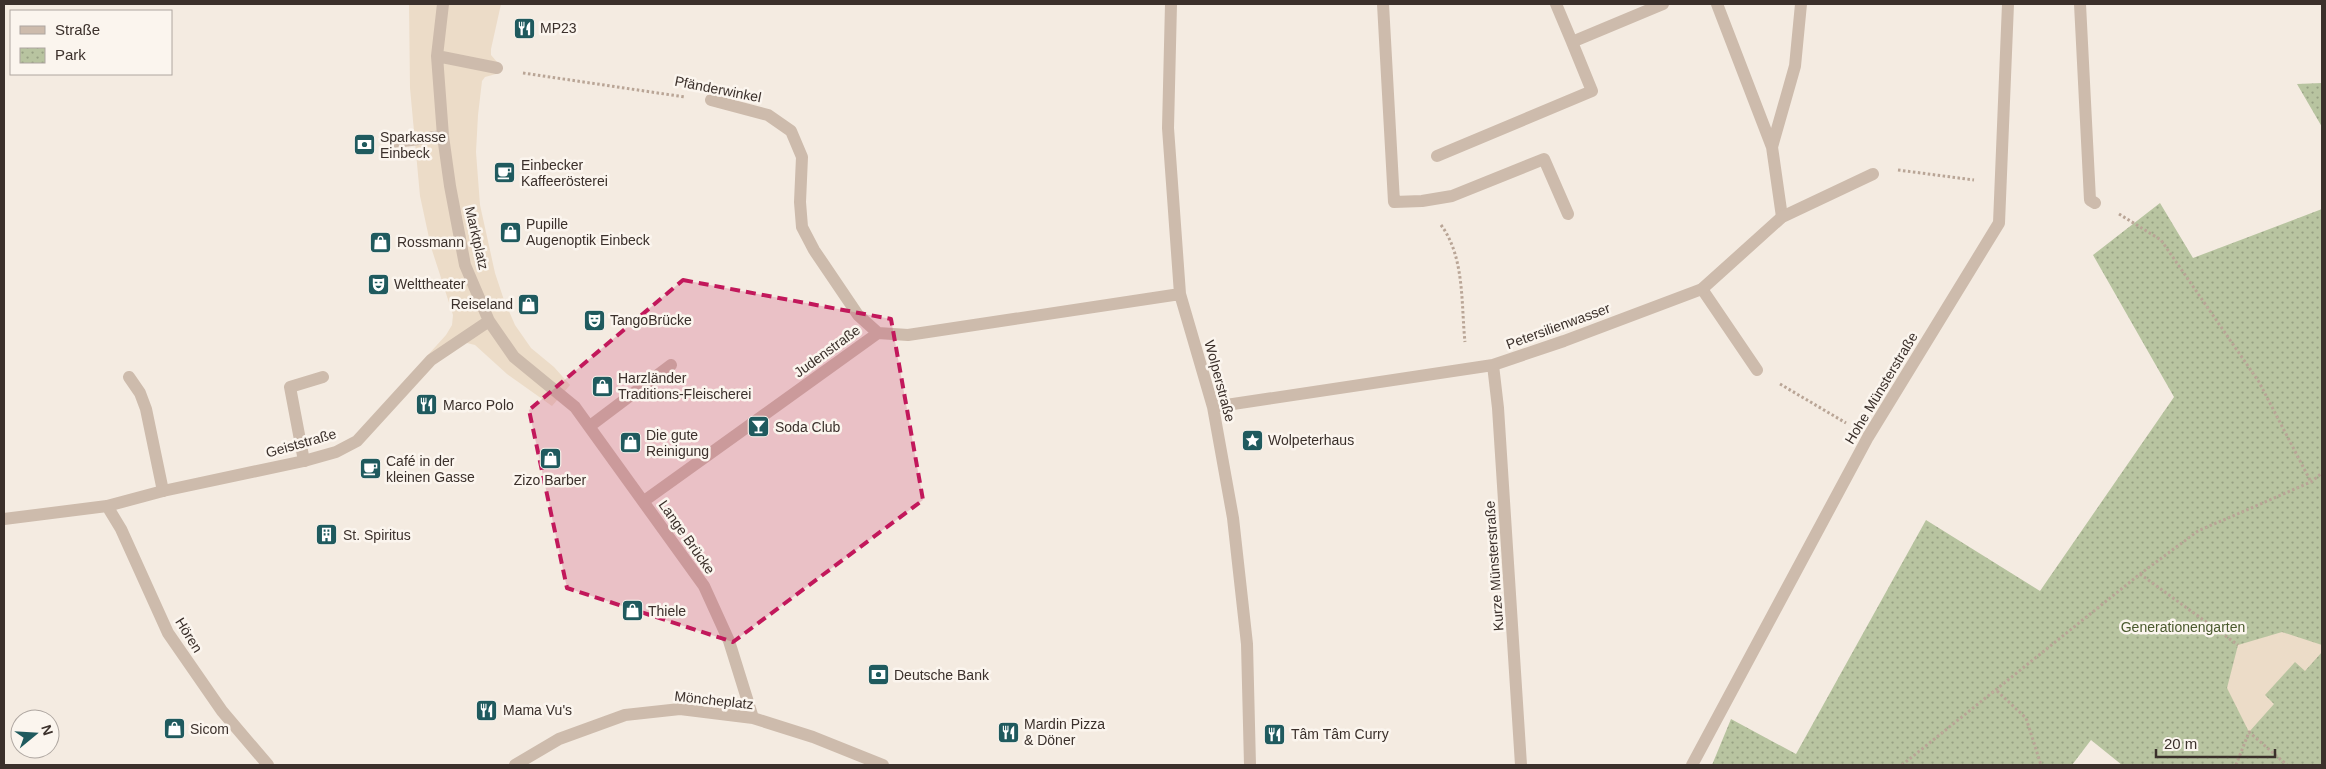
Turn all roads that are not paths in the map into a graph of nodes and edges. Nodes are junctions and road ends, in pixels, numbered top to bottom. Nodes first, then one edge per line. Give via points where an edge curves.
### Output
1 (443, 4) edge
2 (1171, 4) edge
3 (1383, 4) edge
4 (1556, 4) edge
5 (1662, 4) edge
6 (1718, 4) edge
7 (1801, 4) edge
8 (2008, 4) edge
9 (2080, 4) edge
10 (1572, 42) junction
11 (437, 56) junction
12 (496, 68) road end
13 (711, 100) road end
14 (443, 136) junction
15 (395, 142) dead end
16 (1772, 147) junction
17 (1437, 156) dead end
18 (1873, 174) road end
19 (2095, 203) dead end
20 (1568, 214) dead end
21 (1782, 217) junction
22 (1702, 289) junction
23 (1180, 294) junction
24 (489, 320) junction
25 (878, 333) junction
26 (671, 365) dead end
27 (1493, 365) junction
28 (1757, 370) road end
29 (129, 377) dead end
30 (323, 377) dead end
31 (561, 394) joint
32 (1213, 407) junction
33 (590, 426) junction
34 (304, 461) junction
35 (163, 491) junction
36 (644, 501) junction
37 (107, 506) junction
38 (4, 519) edge
39 (753, 718) junction
40 (268, 765) edge
41 (515, 765) edge
42 (883, 765) edge
43 (1250, 765) edge
44 (1521, 765) edge
45 (1692, 765) edge

1 - 11 street, Marktplatz
2 - 23 street, Wolperstraße via 1168,128
3 - 20 street via 1394,202 1452,196 1544,159
4 - 10 street
5 - 10 street
6 - 16 street
7 - 16 street via 1795,66
8 - 45 street, Hohe Münsterstraße via 1998,223 1868,437
9 - 19 street via 2090,200
10 - 17 street via 1592,92
11 - 12 street
11 - 14 street, Marktplatz
13 - 25 street, Pfänderwinkel via 768,114 791,131 802,156 802,227 858,315
14 - 15 street
14 - 24 street, Marktplatz via 465,265
16 - 21 street
18 - 21 street, Petersilienwasser
21 - 22 street, Petersilienwasser
22 - 27 street, Petersilienwasser
22 - 28 street
23 - 25 street, Judenstraße via 908,335
23 - 32 street, Wolperstraße
24 - 31 street, Marktplatz via 514,357
24 - 34 street, Geiststraße via 431,360 357,441 336,452
25 - 36 street, Judenstraße
26 - 33 street
27 - 32 street, Petersilienwasser
27 - 44 street, Kurze Münsterstraße
29 - 35 street via 146,409
30 - 34 street via 290,387
31 - 33 street, Lange Brücke
32 - 43 street, Wolperstraße via 1233,518 1247,644
33 - 36 street, Lange Brücke
34 - 35 street, Geiststraße
35 - 37 street, Geiststraße
36 - 39 street, Lange Brücke via 704,586 729,641
37 - 38 street, Geiststraße
37 - 40 street, Hören via 121,529 168,633 222,712
39 - 41 street, Möncheplatz via 680,709 625,715 559,740
39 - 42 street, Möncheplatz via 813,737

